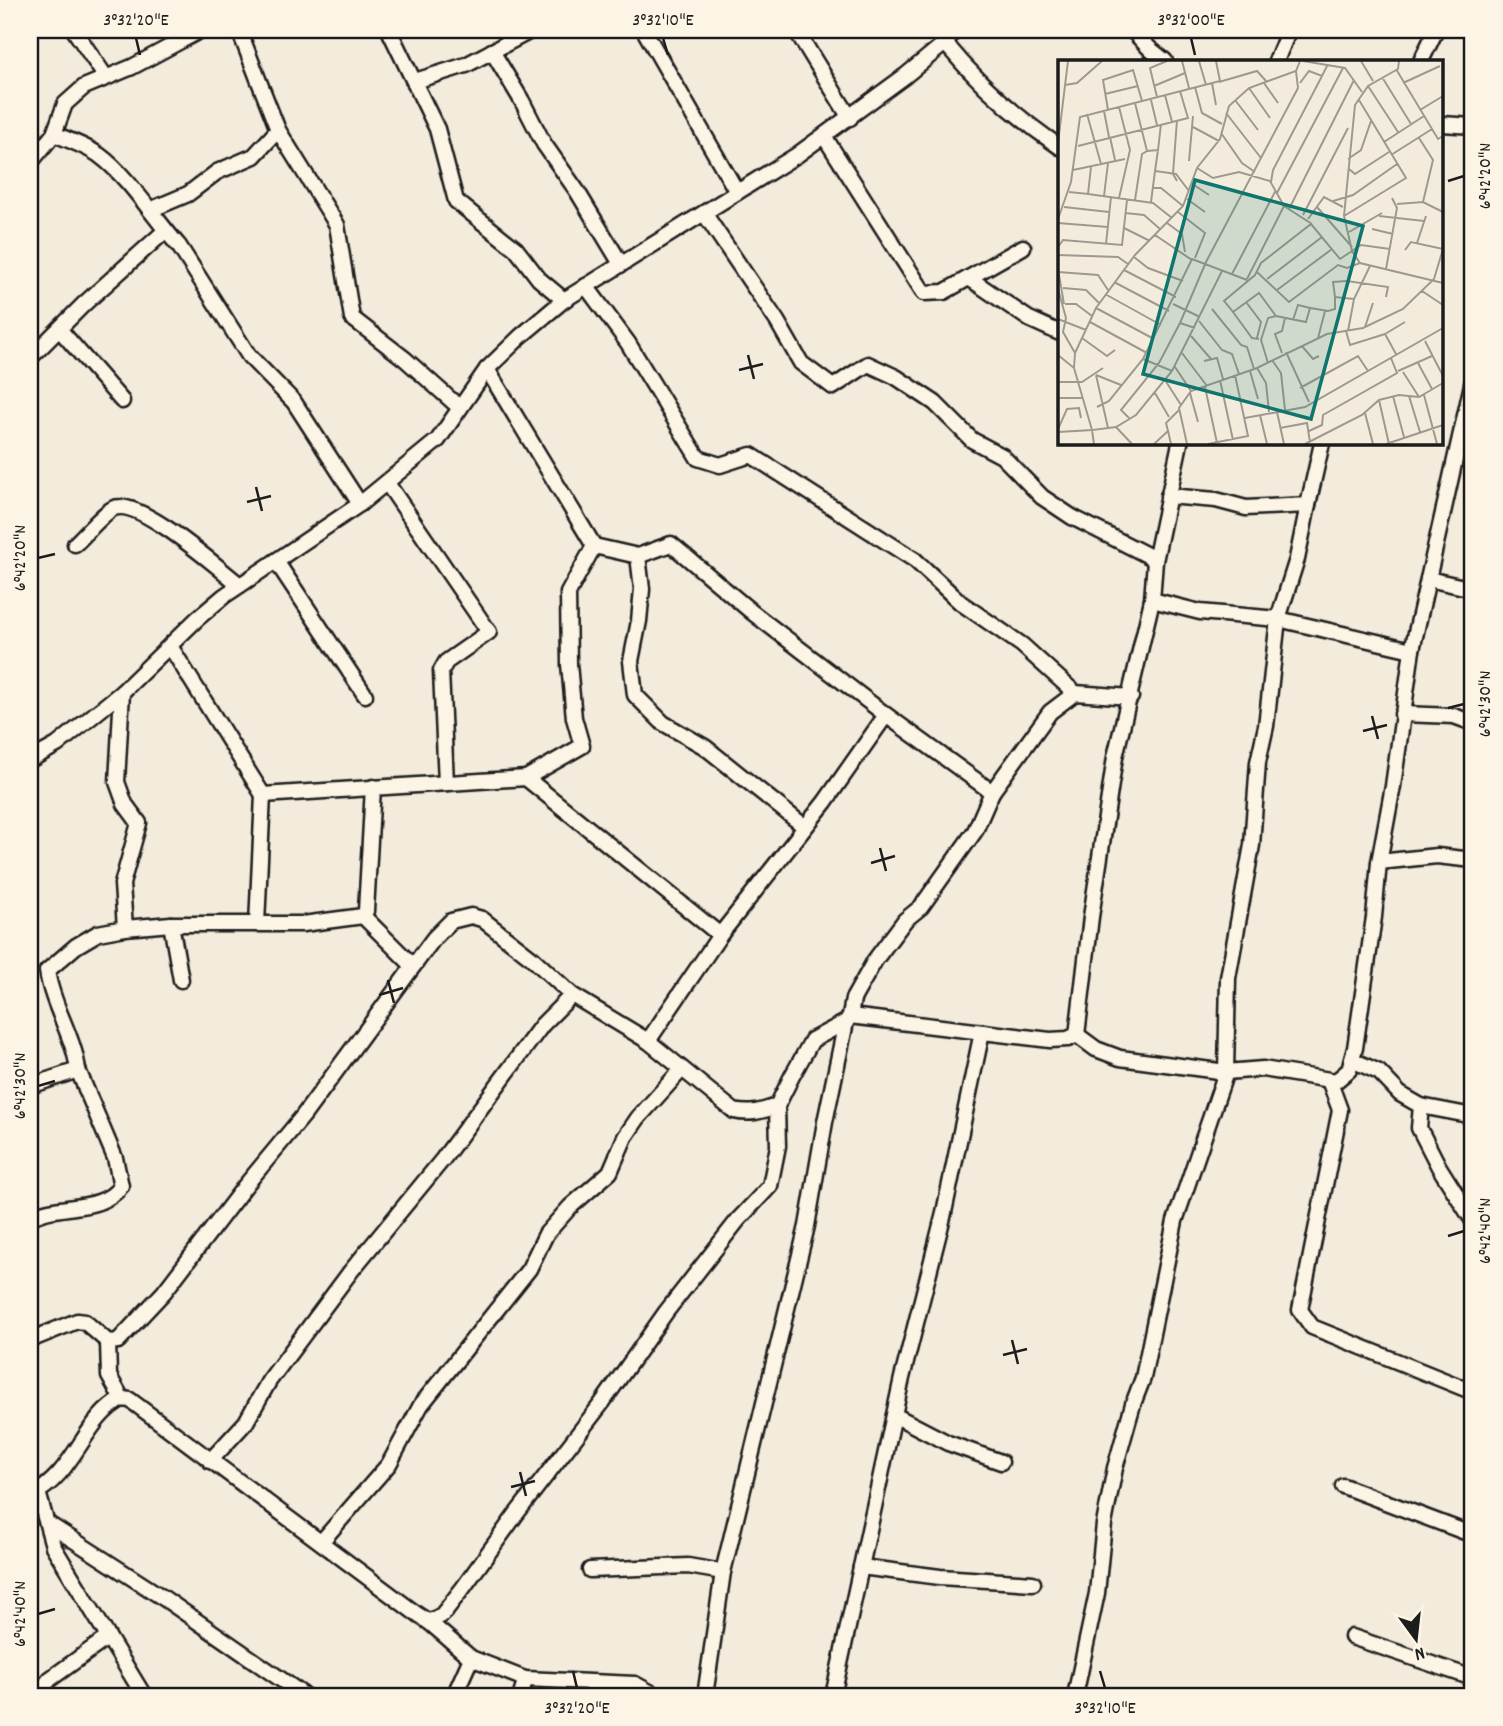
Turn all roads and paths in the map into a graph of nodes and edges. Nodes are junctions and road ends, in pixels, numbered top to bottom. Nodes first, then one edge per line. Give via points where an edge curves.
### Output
1 (74, 30) edge
2 (201, 30) edge
3 (239, 30) edge
4 (389, 30) edge
5 (533, 30) edge
6 (644, 30) edge
7 (796, 30) edge
8 (955, 30) edge
9 (1132, 30) edge
10 (1289, 30) edge
11 (1436, 30) edge
12 (945, 43) junction
13 (492, 51) junction
14 (1164, 60) edge
15 (1276, 60) edge
16 (1421, 60) edge
17 (105, 76) junction
18 (415, 81) junction
19 (850, 118) junction
20 (1444, 124) edge
21 (1473, 125) edge
22 (278, 130) junction
23 (54, 134) junction
24 (824, 136) junction
25 (1058, 146) edge
26 (30, 163) edge
27 (737, 192) junction
28 (150, 209) junction
29 (704, 213) junction
30 (165, 231) junction
31 (1023, 247) dead end
32 (621, 264) junction
33 (968, 278) junction
34 (586, 286) junction
35 (564, 300) junction
36 (60, 330) junction
37 (1058, 332) edge
38 (30, 358) edge
39 (487, 369) junction
40 (1473, 380) edge
41 (122, 401) dead end
42 (460, 408) junction
43 (1180, 444) edge
44 (1322, 444) edge
45 (1458, 447) junction
46 (1473, 450) edge
47 (387, 483) junction
48 (1168, 496) junction
49 (360, 504) junction
50 (1308, 505) junction
51 (75, 544) dead end
52 (594, 546) junction
53 (638, 556) junction
54 (276, 561) junction
55 (1155, 561) junction
56 (1428, 579) junction
57 (240, 585) junction
58 (1473, 589) edge
59 (1152, 600) junction
60 (1278, 619) junction
61 (170, 646) junction
62 (1412, 650) junction
63 (122, 692) junction
64 (1075, 693) junction
65 (365, 695) dead end
66 (1131, 697) junction
67 (1402, 714) junction
68 (886, 715) junction
69 (1473, 723) edge
70 (30, 760) edge
71 (526, 778) junction
72 (446, 783) junction
73 (373, 787) junction
74 (992, 792) junction
75 (263, 795) junction
76 (805, 827) junction
77 (1473, 860) edge
78 (1379, 862) junction
79 (363, 916) junction
80 (171, 924) junction
81 (257, 924) junction
82 (125, 928) junction
83 (720, 935) junction
84 (413, 966) junction
85 (181, 980) dead end
86 (572, 995) junction
87 (848, 1019) junction
88 (982, 1032) junction
89 (1077, 1035) junction
90 (648, 1041) junction
91 (1352, 1060) junction
92 (682, 1069) junction
93 (78, 1070) junction
94 (1226, 1072) junction
95 (1329, 1080) junction
96 (30, 1086) edge
97 (777, 1106) junction
98 (1421, 1106) junction
99 (1473, 1116) edge
100 (30, 1217) edge
101 (1473, 1221) edge
102 (30, 1340) edge
103 (108, 1342) junction
104 (1473, 1392) edge
105 (121, 1399) junction
106 (894, 1415) junction
107 (210, 1461) junction
108 (1001, 1462) dead end
109 (1343, 1486) dead end
110 (33, 1490) edge
111 (47, 1523) junction
112 (1473, 1535) edge
113 (321, 1541) junction
114 (861, 1567) junction
115 (590, 1570) dead end
116 (723, 1572) junction
117 (1033, 1583) dead end
118 (429, 1622) junction
119 (1352, 1637) dead end
120 (107, 1638) junction
121 (471, 1658) junction
122 (1473, 1678) edge
123 (525, 1679) junction
124 (36, 1696) edge
125 (144, 1696) edge
126 (305, 1696) edge
127 (454, 1696) edge
128 (521, 1696) edge
129 (657, 1696) edge
130 (705, 1696) edge
131 (833, 1696) edge
132 (1075, 1696) edge

1 - 17 street
2 - 17 street
3 - 22 street
4 - 18 street
5 - 13 street
6 - 27 street
7 - 19 street
8 - 12 street
9 - 14 street
10 - 15 street
11 - 16 street
12 - 19 street
12 - 25 street via 967,70 1026,124
13 - 18 street via 466,65
13 - 32 street via 544,145 578,191
17 - 23 street via 65,104
18 - 35 street via 437,130 456,201 516,249
19 - 24 street
20 - 21 street
22 - 28 street via 254,156 217,172 188,194
22 - 42 street via 337,225 352,318
23 - 26 street
23 - 28 street via 99,155
24 - 27 street
24 - 33 street via 924,293 944,292
27 - 29 street
28 - 30 street
29 - 32 street
29 - 55 street via 801,363 833,387 868,364 896,377 935,403 972,440 1002,456 1042,497
30 - 36 street
30 - 49 street via 249,356 294,402
31 - 33 street
32 - 34 street
33 - 37 street via 1029,319
34 - 35 street
34 - 64 street via 628,343 698,458 720,465 751,455 915,560 961,603 1022,645
35 - 39 street
36 - 38 street
36 - 41 street
39 - 42 street
39 - 52 street
40 - 45 street
42 - 47 street via 438,440
43 - 48 street
44 - 50 street
45 - 46 street
45 - 56 street
47 - 49 street
47 - 72 street via 489,632 446,662 441,671
48 - 50 street via 1246,508
48 - 55 street
49 - 54 street
50 - 60 street
51 - 57 street via 113,508 123,507 159,522
52 - 53 street
52 - 71 street via 568,593 570,678 582,746
53 - 68 street via 671,544
53 - 76 street via 642,589 631,661 635,695 663,723 705,747
54 - 57 street
54 - 65 street
55 - 59 street
56 - 58 street
56 - 62 street
57 - 61 street
59 - 60 street via 1199,611
59 - 66 street
60 - 62 street
60 - 94 street via 1258,762 1252,845 1228,978
61 - 63 street
61 - 75 street
62 - 67 street
63 - 70 street via 57,745
63 - 82 street via 117,782 139,823 122,884
64 - 66 street
64 - 74 street via 1050,712
66 - 89 street via 1113,770
67 - 69 street via 1454,716
67 - 78 street
68 - 74 street
68 - 76 street
71 - 72 street
71 - 83 street
72 - 73 street
73 - 75 street
73 - 79 street
74 - 87 street via 975,831 921,907 905,920 875,960 853,999
75 - 81 street
76 - 83 street
77 - 78 street via 1437,856
78 - 91 street
79 - 81 street
79 - 84 street
80 - 81 street
80 - 82 street
80 - 85 street
82 - 93 street via 98,933 47,971
83 - 90 street
84 - 86 street via 450,921 471,916 482,919 532,958
84 - 103 street via 303,1116 164,1292 118,1341
86 - 90 street
86 - 107 street via 542,1025 285,1359 246,1422
87 - 88 street
87 - 97 street via 813,1040
87 - 116 street via 807,1226
88 - 89 street via 1050,1040
88 - 106 street
89 - 94 street via 1120,1058
90 - 92 street
91 - 95 street via 1343,1077
91 - 98 street via 1379,1072 1399,1094
92 - 97 street via 734,1111 757,1113
92 - 113 street via 638,1118 610,1172 546,1234 529,1269 421,1405 388,1464
93 - 96 street
93 - 100 street via 116,1158 121,1186 113,1198
94 - 95 street via 1263,1069
94 - 132 street via 1175,1221 1143,1378 1115,1468 1097,1593
95 - 104 street via 1340,1110 1300,1310 1312,1326
97 - 118 street via 778,1146 770,1185 666,1312 442,1615
98 - 99 street
98 - 101 street via 1419,1128
102 - 103 street via 77,1321 85,1322
103 - 105 street via 108,1376
105 - 107 street via 130,1400
105 - 110 street via 104,1412 59,1476
106 - 108 street via 948,1443
106 - 114 street
107 - 113 street
109 - 112 street
110 - 111 street
111 - 120 street via 52,1546
111 - 126 street
113 - 118 street
114 - 117 street
114 - 131 street
115 - 116 street via 688,1566
116 - 130 street
118 - 121 street
119 - 122 street
120 - 124 street via 50,1679
120 - 125 street
121 - 123 street
121 - 127 street
123 - 128 street
123 - 129 street via 635,1684

